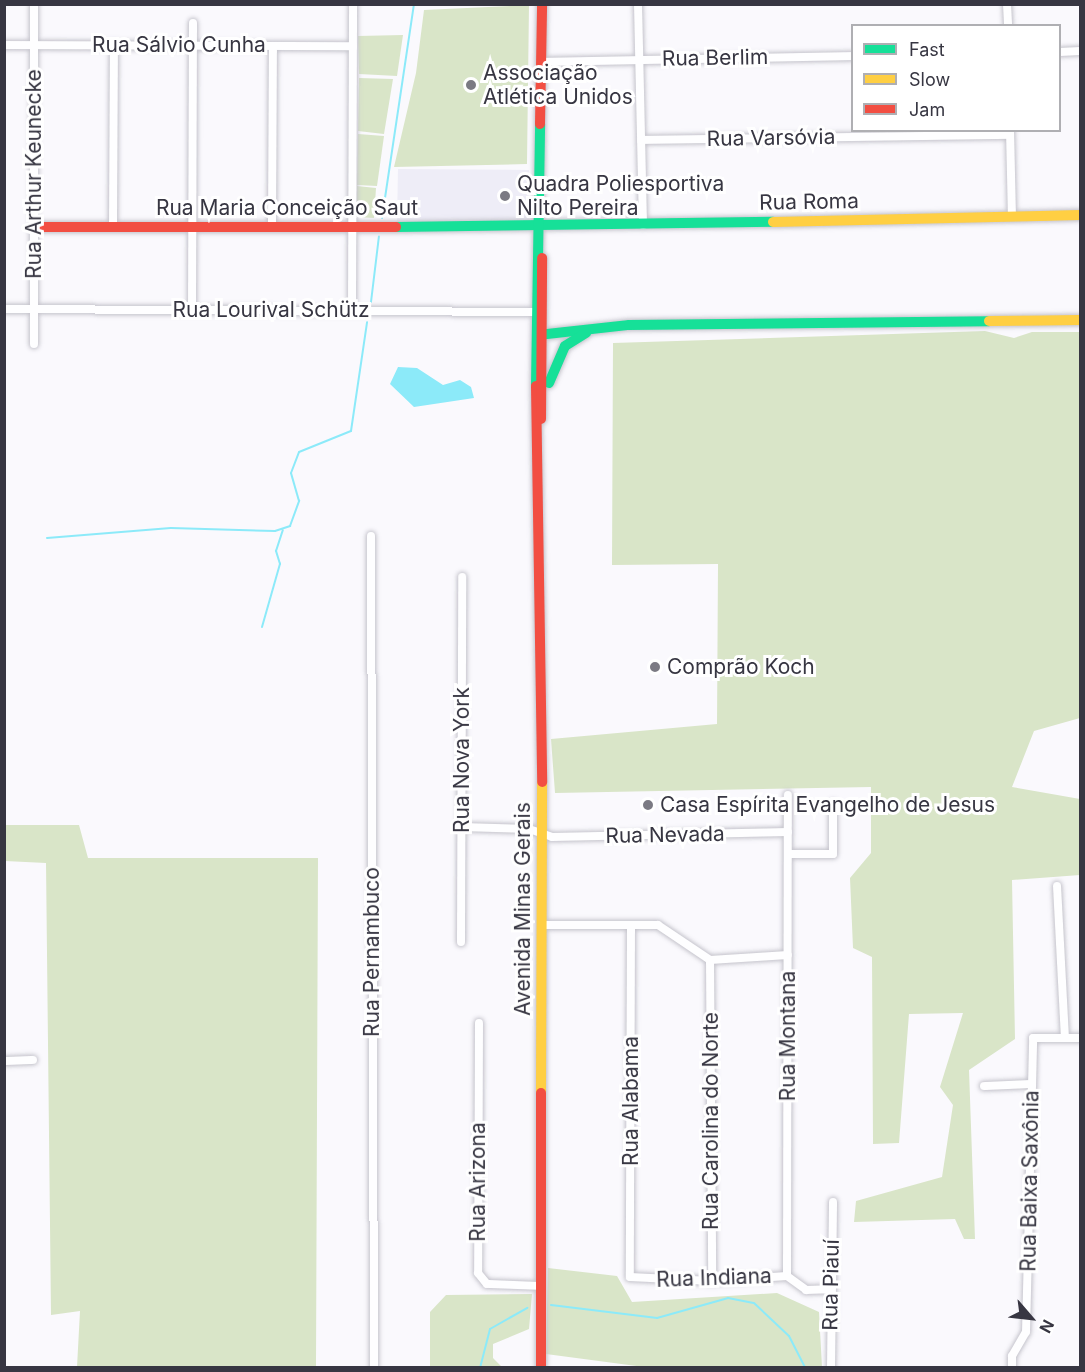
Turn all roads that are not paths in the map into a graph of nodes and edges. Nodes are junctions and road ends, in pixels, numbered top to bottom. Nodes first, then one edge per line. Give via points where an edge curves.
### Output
1 (353, 4) edge
2 (542, 4) edge
3 (638, 4) edge
4 (1007, 4) edge
5 (34, 5) edge
6 (193, 23) dead end
7 (1008, 24) edge
8 (4, 45) edge
9 (34, 45) junction
10 (114, 45) junction
11 (193, 45) junction
12 (273, 45) junction
13 (352, 46) junction
14 (1080, 51) edge
15 (1061, 52) edge
16 (851, 56) edge
17 (639, 60) junction
18 (542, 62) junction
19 (1010, 133) edge
20 (641, 140) junction
21 (1080, 215) edge
22 (1012, 217) junction
23 (642, 225) junction
24 (34, 227) junction
25 (113, 227) junction
26 (192, 227) junction
27 (272, 227) junction
28 (352, 227) junction
29 (539, 230) junction
30 (4, 309) edge
31 (34, 309) junction
32 (192, 310) junction
33 (352, 310) junction
34 (538, 312) junction
35 (1080, 320) edge
36 (586, 333) junction
37 (542, 339) junction
38 (34, 344) dead end
39 (565, 346) junction
40 (542, 413) junction
41 (537, 452) junction
42 (371, 536) dead end
43 (462, 577) dead end
44 (788, 795) dead end
45 (833, 804) dead end
46 (462, 827) junction
47 (788, 832) junction
48 (542, 833) junction
49 (788, 854) junction
50 (1057, 886) dead end
51 (542, 925) junction
52 (631, 925) junction
53 (461, 942) dead end
54 (788, 955) junction
55 (710, 960) junction
56 (479, 1023) dead end
57 (1065, 1038) junction
58 (1080, 1038) edge
59 (33, 1060) dead end
60 (4, 1061) edge
61 (1032, 1084) junction
62 (984, 1086) dead end
63 (833, 1202) dead end
64 (787, 1276) junction
65 (630, 1277) joint
66 (712, 1281) junction
67 (541, 1286) junction
68 (829, 1289) junction
69 (374, 1368) edge
70 (541, 1368) edge
71 (831, 1368) edge
72 (1012, 1368) edge

1 - 13 street
2 - 18 street, Avenida Minas Gerais
3 - 17 street
4 - 7 street
5 - 9 street, Rua Arthur Keunecke
6 - 11 street
8 - 9 street, Rua Sálvio Cunha
9 - 10 street, Rua Sálvio Cunha
9 - 24 street, Rua Arthur Keunecke
10 - 11 street, Rua Sálvio Cunha
10 - 25 street
11 - 12 street, Rua Sálvio Cunha
11 - 26 street
12 - 13 street, Rua Sálvio Cunha
12 - 27 street
13 - 28 street
14 - 15 street
16 - 17 street, Rua Berlim
17 - 18 street, Rua Berlim
17 - 20 street
18 - 29 street, Avenida Minas Gerais
19 - 20 street, Rua Varsóvia
19 - 22 street
20 - 23 street
21 - 22 street, Rua Roma
22 - 23 street, Rua Roma
23 - 29 street, Rua Roma
24 - 25 street, Rua Maria Conceição Saut
24 - 31 street, Rua Arthur Keunecke
25 - 26 street, Rua Maria Conceição Saut
26 - 27 street, Rua Maria Conceição Saut
26 - 32 street
27 - 28 street, Rua Maria Conceição Saut
28 - 29 street, Rua Maria Conceição Saut
28 - 33 street
29 - 34 street, Avenida Minas Gerais
29 - 37 street, Avenida Minas Gerais
30 - 31 street, Rua Lourival Schütz
31 - 32 street, Rua Lourival Schütz
31 - 38 street, Rua Arthur Keunecke
32 - 33 street, Rua Lourival Schütz
33 - 34 street, Rua Lourival Schütz
34 - 37 street, Avenida Minas Gerais
35 - 36 street via 629,325
36 - 37 street
36 - 39 street
37 - 39 street
37 - 40 street, Avenida Minas Gerais
37 - 41 street, Avenida Minas Gerais
39 - 40 street
40 - 41 street, Avenida Minas Gerais
41 - 48 street, Avenida Minas Gerais
42 - 69 street, Rua Pernambuco
43 - 46 street, Rua Nova York
44 - 47 street, Rua Montana
45 - 49 street via 833,854
46 - 48 street, Rua Nevada
46 - 53 street, Rua Nova York
47 - 48 street, Rua Nevada via 552,837
47 - 49 street, Rua Montana
48 - 51 street, Avenida Minas Gerais
49 - 54 street, Rua Montana
50 - 57 street
51 - 52 street
51 - 67 street, Avenida Minas Gerais
52 - 55 street via 658,925 676,932
52 - 65 street, Rua Alabama
54 - 55 street
54 - 64 street, Rua Montana
55 - 66 street, Rua Carolina do Norte
56 - 67 street, Rua Arizona via 478,1273 487,1284
57 - 58 street, Rua Baixa Saxônia
57 - 61 street, Rua Baixa Saxônia via 1033,1038
59 - 60 street
61 - 62 street
61 - 72 street, Rua Baixa Saxônia via 1026,1332 1012,1356
63 - 68 street, Rua Piauí
64 - 66 street, Rua Indiana
64 - 68 street, Rua Indiana via 806,1290
65 - 66 street, Rua Indiana
67 - 70 street, Avenida Minas Gerais
68 - 71 street, Rua Piauí

